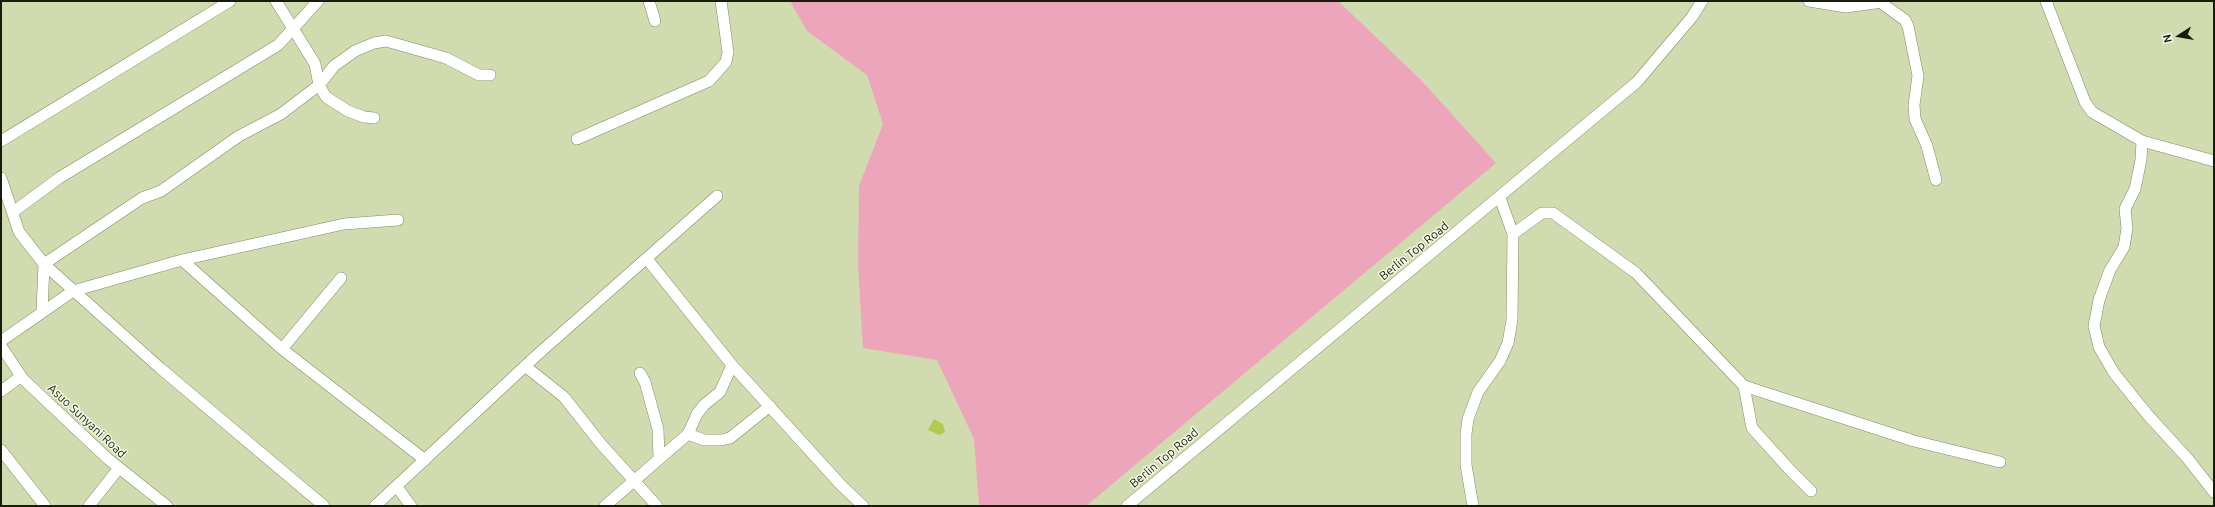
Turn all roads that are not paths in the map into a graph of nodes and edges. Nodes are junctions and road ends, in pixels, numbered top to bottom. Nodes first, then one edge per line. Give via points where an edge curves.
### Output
1 (230, 1) edge
2 (276, 1) edge
3 (318, 1) edge
4 (648, 1) edge
5 (721, 1) edge
6 (1702, 1) edge
7 (1809, 1) edge
8 (2046, 1) edge
9 (1882, 2) edge
10 (655, 21) dead end
11 (292, 29) junction
12 (490, 75) dead end
13 (319, 85) junction
14 (374, 118) dead end
15 (577, 139) dead end
16 (1, 141) edge
17 (2142, 141) junction
18 (2214, 161) edge
19 (1, 178) edge
20 (1936, 180) dead end
21 (717, 196) dead end
22 (1500, 198) junction
23 (13, 212) junction
24 (398, 220) dead end
25 (1513, 234) junction
26 (647, 259) junction
27 (182, 260) junction
28 (44, 264) junction
29 (341, 278) dead end
30 (74, 291) junction
31 (42, 312) junction
32 (1, 340) edge
33 (1, 346) edge
34 (282, 349) junction
35 (732, 365) junction
36 (525, 366) junction
37 (640, 373) dead end
38 (20, 377) junction
39 (1744, 386) junction
40 (1, 391) edge
41 (770, 406) junction
42 (688, 434) junction
43 (1, 450) edge
44 (659, 458) junction
45 (425, 460) junction
46 (2000, 462) dead end
47 (119, 468) junction
48 (635, 482) junction
49 (397, 487) junction
50 (1812, 491) dead end
51 (2214, 492) edge
52 (45, 506) edge
53 (89, 506) edge
54 (166, 506) edge
55 (324, 506) edge
56 (375, 506) edge
57 (411, 506) edge
58 (605, 506) edge
59 (657, 506) edge
60 (863, 506) edge
61 (1127, 506) edge
62 (1473, 506) edge

1 - 16 street
2 - 11 street
3 - 11 street
4 - 10 street
5 - 15 street via 728,52 726,62 708,81
6 - 22 street, Berlin Top Road via 1692,17 1637,82
7 - 9 street via 1846,7
8 - 17 street via 2092,112
9 - 20 street via 1886,8 1905,20 1908,26 1918,76 1915,119 1927,146
11 - 13 street via 315,64
11 - 23 street via 278,45 59,178
12 - 13 street via 479,75 446,58 386,41 374,43 354,52 334,66
13 - 14 street via 326,97 338,106 364,117
13 - 28 street via 281,114 239,136 162,191 142,198
17 - 18 street
17 - 51 street via 2135,189 2125,209 2127,228 2124,247 2110,270 2099,300 2094,326 2099,347 2114,374 2188,458
19 - 23 street
21 - 26 street
22 - 25 street
22 - 61 street, Berlin Top Road
23 - 28 street via 19,232
24 - 27 street via 344,224
25 - 39 street via 1542,213 1549,212 1558,216 1636,273
25 - 62 street via 1512,320 1508,343 1500,361 1478,392 1467,424 1466,465
26 - 35 street
26 - 36 street
27 - 30 street
27 - 34 street
28 - 30 street
28 - 31 street
29 - 34 street
30 - 31 street
30 - 55 street via 160,368
31 - 32 street
33 - 38 street, Asuo Sunyani Road
34 - 45 street
35 - 41 street
35 - 42 street via 720,392 697,414
36 - 45 street
36 - 48 street via 564,397
37 - 44 street via 645,382 658,429
38 - 40 street
38 - 47 street, Asuo Sunyani Road
39 - 46 street via 1914,441
39 - 50 street via 1752,428
41 - 42 street via 730,438 704,440
41 - 60 street
42 - 44 street
43 - 52 street
44 - 48 street
45 - 49 street
47 - 53 street
47 - 54 street, Asuo Sunyani Road
48 - 58 street
48 - 59 street
49 - 56 street
49 - 57 street

